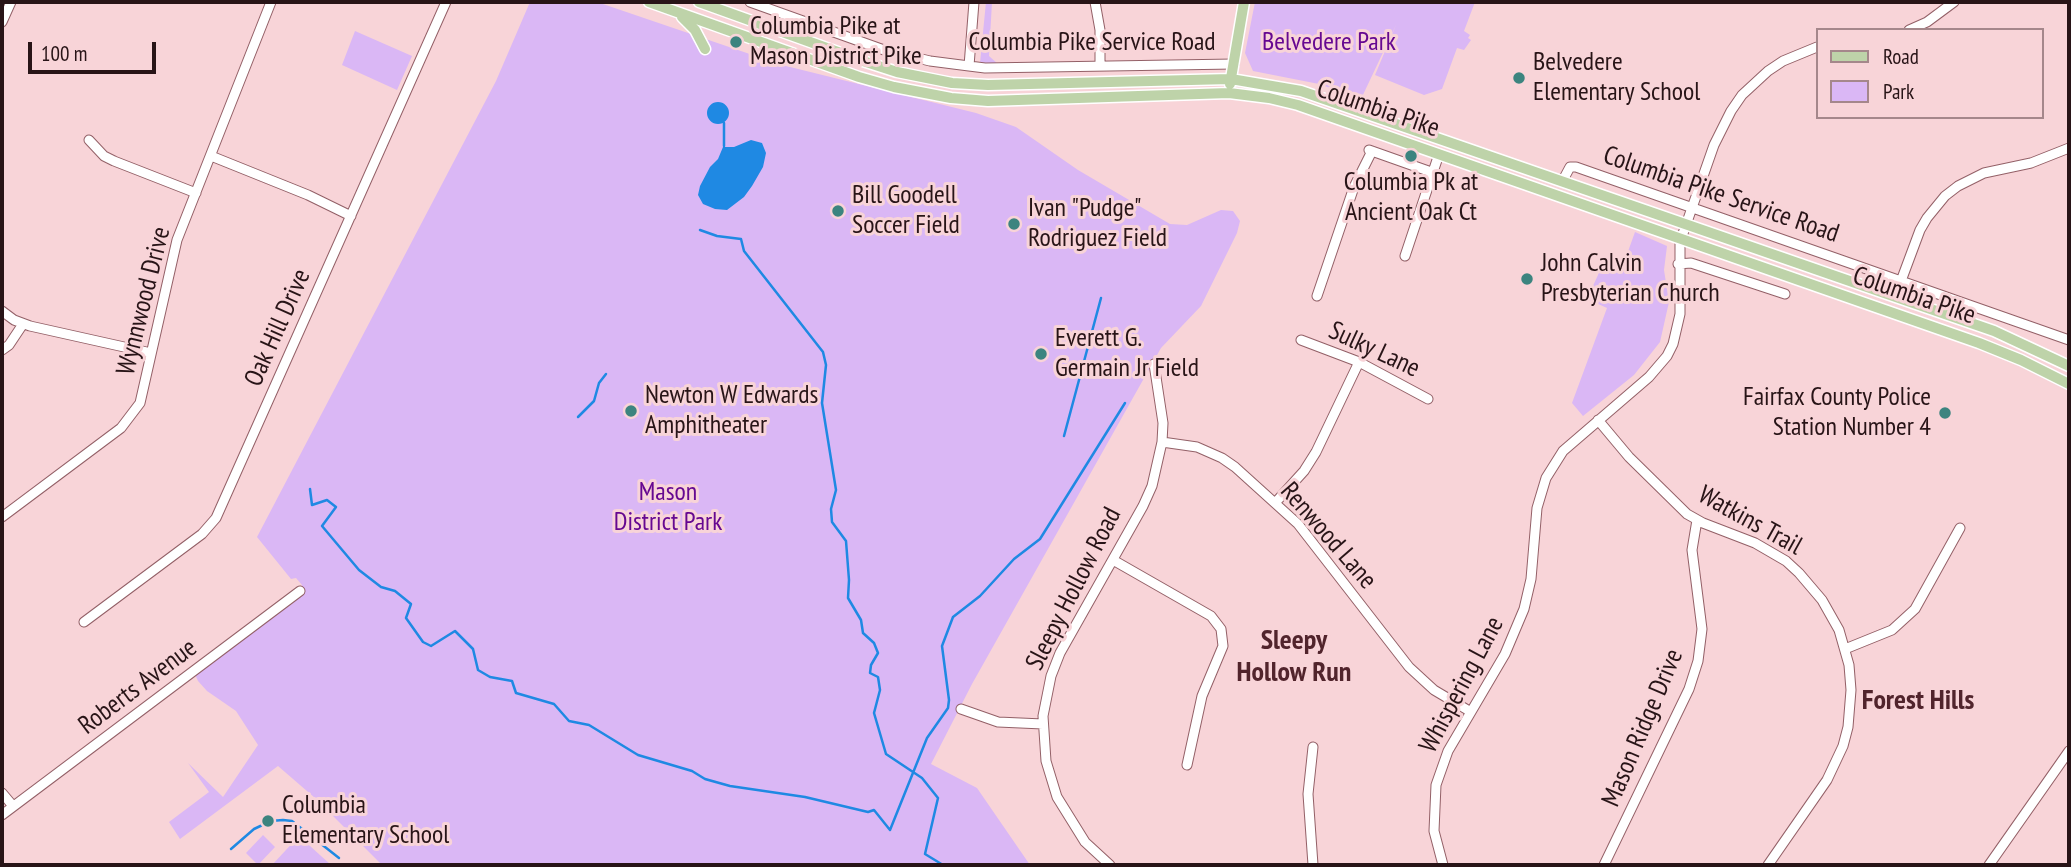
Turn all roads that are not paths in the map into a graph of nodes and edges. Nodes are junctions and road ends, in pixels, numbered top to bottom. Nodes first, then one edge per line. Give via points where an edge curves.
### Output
1 (11, 2) edge
2 (271, 2) edge
3 (446, 2) edge
4 (649, 2) edge
5 (699, 2) edge
6 (750, 2) edge
7 (974, 2) edge
8 (1094, 2) edge
9 (1244, 2) edge
10 (1954, 2) edge
11 (671, 10) junction
12 (2, 22) edge
13 (1914, 28) edge
14 (1815, 48) edge
15 (705, 49) dead end
16 (1234, 64) junction
17 (969, 66) junction
18 (1100, 66) junction
19 (1231, 79) junction
20 (1229, 93) junction
21 (89, 140) dead end
22 (2069, 148) edge
23 (1439, 155) junction
24 (211, 156) junction
25 (1434, 173) junction
26 (1563, 180) junction
27 (196, 193) junction
28 (1691, 207) junction
29 (351, 216) junction
30 (1686, 224) junction
31 (1681, 238) junction
32 (1405, 256) dead end
33 (1678, 264) junction
34 (1901, 281) junction
35 (1785, 294) dead end
36 (1317, 296) dead end
37 (2, 311) edge
38 (23, 324) junction
39 (1301, 340) dead end
40 (2069, 340) edge
41 (2, 350) edge
42 (151, 353) junction
43 (1359, 362) junction
44 (1154, 364) dead end
45 (2069, 366) edge
46 (2069, 384) edge
47 (1428, 399) dead end
48 (1598, 420) junction
49 (1162, 442) junction
50 (1275, 503) junction
51 (2, 517) edge
52 (1697, 520) junction
53 (1960, 528) dead end
54 (1113, 560) junction
55 (300, 592) dead end
56 (85, 622) dead end
57 (1845, 649) junction
58 (961, 709) dead end
59 (1471, 712) junction
60 (1043, 724) junction
61 (1313, 747) dead end
62 (2069, 751) edge
63 (1187, 765) dead end
64 (2, 793) edge
65 (13, 806) junction
66 (2, 815) edge
67 (1993, 864) edge
68 (1110, 865) edge
69 (1313, 865) edge
70 (1443, 865) edge
71 (1604, 865) edge
72 (1768, 865) edge

1 - 12 street
2 - 24 street, Wynnwood Drive
3 - 29 street, Oak Hill Drive
4 - 11 main road, Columbia Pike
5 - 19 main road, Columbia Pike via 897,72 952,83
6 - 17 street, Columbia Pike Service Road via 884,50
7 - 17 street
8 - 18 street
9 - 16 main road
10 - 13 street
11 - 15 main road via 688,21
11 - 20 main road, Columbia Pike via 859,77 950,98 988,101
14 - 28 street, Whispering Lane via 1776,66 1742,95 1721,128
16 - 18 street, Columbia Pike Service Road
16 - 19 main road
17 - 18 street, Columbia Pike Service Road
19 - 20 main road
19 - 26 main road, Columbia Pike via 1328,99
20 - 23 main road, Columbia Pike via 1298,106
21 - 27 street via 114,161
22 - 34 street via 2031,163 1984,173 1952,191 1920,230
23 - 25 street
23 - 31 main road, Columbia Pike
24 - 27 street, Wynnwood Drive
24 - 29 street
25 - 32 street
25 - 36 street via 1370,150
26 - 28 street, Columbia Pike Service Road via 1570,167 1576,167
26 - 30 main road, Columbia Pike
27 - 42 street, Wynnwood Drive via 170,262
28 - 30 street, Whispering Lane
28 - 34 street, Columbia Pike Service Road
29 - 56 street, Oak Hill Drive via 216,517 202,534
30 - 31 street, Whispering Lane
30 - 45 main road, Columbia Pike via 1994,331
31 - 33 street, Whispering Lane
31 - 46 main road, Columbia Pike via 1979,343
33 - 35 street via 1691,263
33 - 48 street, Whispering Lane via 1680,314 1667,356
34 - 40 street, Columbia Pike Service Road
37 - 38 street
38 - 41 street
38 - 42 street
39 - 43 street, Sulky Lane
42 - 51 street, Wynnwood Drive via 140,403 127,421
43 - 47 street, Sulky Lane
43 - 50 street via 1316,452
44 - 49 street
48 - 52 street, Watkins Trail via 1629,457
48 - 59 street, Whispering Lane via 1563,451 1546,478 1537,508 1524,609 1505,654
49 - 50 street, Renwood Lane via 1197,447 1223,458
49 - 54 street, Sleepy Hollow Road via 1152,486
50 - 59 street, Renwood Lane via 1312,542 1409,667 1434,690
52 - 57 street, Watkins Trail via 1786,561 1822,600
52 - 71 street, Mason Ridge Drive via 1692,550 1702,629 1698,662
53 - 57 street via 1924,597 1909,615 1892,630
54 - 60 street, Sleepy Hollow Road via 1060,653 1046,694
54 - 63 street via 1211,616 1221,629 1223,646 1202,696
55 - 65 street, Roberts Avenue
57 - 72 street, Watkins Trail via 1851,690 1843,746 1827,780
58 - 60 street via 998,722
59 - 70 street, Whispering Lane via 1448,751 1436,785 1434,824
60 - 68 street, Sleepy Hollow Road via 1046,761 1060,804 1085,842
61 - 69 street via 1308,794
62 - 67 street
64 - 65 street
65 - 66 street, Roberts Avenue

